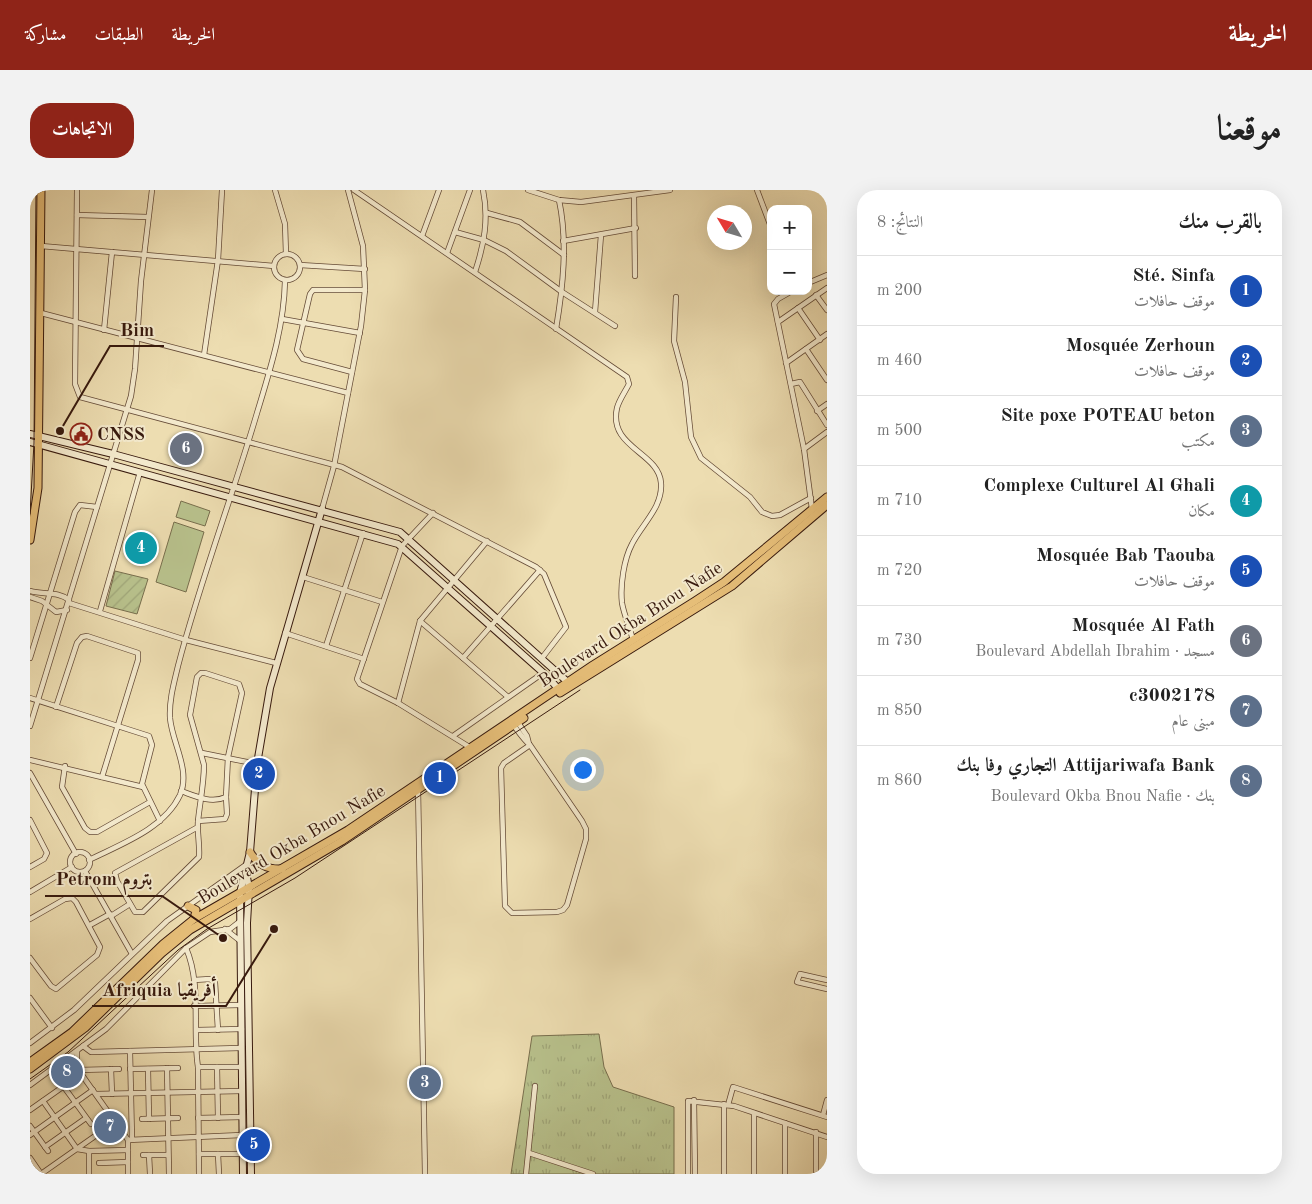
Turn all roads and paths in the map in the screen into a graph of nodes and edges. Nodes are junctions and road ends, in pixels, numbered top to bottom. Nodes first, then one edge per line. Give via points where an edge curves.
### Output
1 (41, 190) edge
2 (77, 190) edge
3 (152, 190) edge
4 (222, 190) edge
5 (276, 190) edge
6 (348, 190) edge
7 (354, 190) edge
8 (439, 190) edge
9 (470, 190) edge
10 (483, 190) edge
11 (528, 190) edge
12 (630, 190) edge
13 (670, 190) edge
14 (757, 190) edge
15 (632, 196) junction
16 (559, 200) junction
17 (487, 213) junction
18 (77, 216) junction
19 (767, 216) edge
20 (148, 217) junction
21 (636, 228) junction
22 (455, 232) junction
23 (601, 235) junction
24 (422, 236) junction
25 (484, 240) junction
26 (563, 241) junction
27 (41, 246) junction
28 (76, 250) junction
29 (112, 252) junction
30 (447, 253) junction
31 (144, 254) junction
32 (286, 254) junction
33 (564, 255) junction
34 (218, 260) junction
35 (300, 265) junction
36 (274, 266) junction
37 (365, 269) junction
38 (475, 272) junction
39 (827, 275) edge
40 (635, 276) dead end
41 (286, 281) junction
42 (812, 281) edge
43 (827, 288) edge
44 (366, 290) junction
45 (562, 292) junction
46 (785, 295) edge
47 (816, 295) junction
48 (676, 297) dead end
49 (798, 308) junction
50 (827, 310) edge
51 (41, 312) junction
52 (595, 312) junction
53 (282, 319) junction
54 (75, 322) junction
55 (304, 322) junction
56 (778, 322) junction
57 (616, 326) dead end
58 (556, 329) junction
59 (104, 330) junction
60 (360, 333) junction
61 (826, 336) edge
62 (137, 338) junction
63 (820, 340) junction
64 (806, 350) junction
65 (204, 355) junction
66 (786, 363) junction
67 (269, 372) junction
68 (352, 372) junction
69 (827, 380) edge
70 (791, 384) junction
71 (348, 393) junction
72 (827, 404) edge
73 (125, 411) junction
74 (817, 411) junction
75 (827, 425) edge
76 (827, 432) edge
77 (30, 434) edge
78 (39, 436) junction
79 (30, 442) edge
80 (248, 443) junction
81 (38, 444) junction
82 (804, 449) junction
83 (113, 454) junction
84 (110, 465) junction
85 (334, 466) junction
86 (140, 472) junction
87 (235, 486) junction
88 (232, 497) junction
89 (827, 497) edge
90 (811, 498) junction
91 (827, 505) edge
92 (97, 507) junction
93 (812, 509) junction
94 (322, 510) junction
95 (434, 513) junction
96 (319, 522) junction
97 (363, 533) junction
98 (409, 538) junction
99 (30, 540) edge
100 (487, 541) junction
101 (402, 546) junction
102 (540, 570) junction
103 (303, 577) junction
104 (454, 580) junction
105 (448, 588) junction
106 (345, 590) junction
107 (30, 591) edge
108 (48, 595) junction
109 (30, 597) edge
110 (69, 602) junction
111 (382, 602) junction
112 (46, 604) junction
113 (67, 610) junction
114 (100, 611) junction
115 (498, 618) junction
116 (420, 621) junction
117 (490, 626) junction
118 (285, 633) junction
119 (186, 640) junction
120 (633, 640) junction
121 (326, 646) junction
122 (30, 658) edge
123 (463, 658) junction
124 (542, 658) junction
125 (364, 659) junction
126 (276, 664) junction
127 (543, 673) junction
128 (570, 684) junction
129 (560, 691) junction
130 (508, 697) junction
131 (30, 698) edge
132 (37, 701) junction
133 (398, 703) junction
134 (56, 706) junction
135 (514, 722) junction
136 (30, 726) edge
137 (118, 726) junction
138 (453, 736) junction
139 (529, 744) junction
140 (471, 748) junction
141 (202, 753) junction
142 (228, 757) junction
143 (30, 760) edge
144 (257, 764) junction
145 (65, 766) junction
146 (30, 773) edge
147 (102, 777) junction
148 (143, 786) junction
149 (418, 787) junction
150 (181, 791) junction
151 (226, 797) junction
152 (201, 798) junction
153 (150, 802) junction
154 (30, 820) edge
155 (160, 821) junction
156 (198, 824) junction
157 (250, 852) junction
158 (76, 854) junction
159 (89, 860) junction
160 (247, 864) junction
161 (30, 867) edge
162 (72, 867) junction
163 (282, 870) junction
164 (85, 871) junction
165 (246, 872) junction
166 (249, 891) junction
167 (30, 892) edge
168 (240, 896) junction
169 (130, 904) junction
170 (188, 906) junction
171 (110, 915) junction
172 (30, 919) edge
173 (194, 919) junction
174 (239, 922) junction
175 (90, 925) junction
176 (224, 929) junction
177 (239, 940) junction
178 (186, 948) junction
179 (132, 954) junction
180 (30, 958) edge
181 (35, 965) junction
182 (30, 968) edge
183 (194, 980) junction
184 (827, 980) edge
185 (827, 989) edge
186 (30, 998) edge
187 (215, 1004) junction
188 (240, 1005) junction
189 (194, 1006) junction
190 (52, 1028) junction
191 (242, 1029) junction
192 (197, 1030) junction
193 (218, 1030) junction
194 (30, 1043) edge
195 (83, 1046) junction
196 (240, 1048) junction
197 (195, 1050) junction
198 (77, 1051) junction
199 (130, 1051) junction
200 (63, 1060) junction
201 (30, 1062) edge
202 (198, 1067) junction
203 (217, 1067) junction
204 (241, 1067) junction
205 (167, 1068) junction
206 (178, 1068) dead end
207 (30, 1069) edge
208 (119, 1069) dead end
209 (130, 1069) junction
210 (148, 1069) junction
211 (112, 1070) junction
212 (79, 1071) junction
213 (30, 1085) edge
214 (64, 1086) junction
215 (535, 1086) dead end
216 (242, 1091) junction
217 (94, 1092) junction
218 (218, 1092) junction
219 (198, 1093) junction
220 (112, 1094) junction
221 (130, 1094) junction
222 (148, 1094) junction
223 (167, 1094) junction
224 (694, 1100) junction
225 (827, 1100) edge
226 (43, 1101) junction
227 (75, 1103) junction
228 (726, 1105) junction
229 (30, 1110) edge
230 (754, 1113) junction
231 (825, 1116) edge
232 (242, 1117) junction
233 (55, 1118) junction
234 (86, 1118) junction
235 (167, 1118) junction
236 (178, 1118) dead end
237 (198, 1118) junction
238 (218, 1118) junction
239 (142, 1119) dead end
240 (149, 1119) junction
241 (115, 1122) junction
242 (785, 1122) junction
243 (91, 1124) dead end
244 (30, 1126) edge
245 (65, 1132) junction
246 (816, 1132) junction
247 (32, 1134) edge
248 (242, 1135) junction
249 (199, 1137) junction
250 (827, 1137) edge
251 (168, 1138) junction
252 (130, 1139) junction
253 (77, 1149) junction
254 (128, 1150) junction
255 (89, 1151) junction
256 (529, 1153) junction
257 (168, 1154) junction
258 (199, 1154) junction
259 (218, 1154) junction
260 (242, 1154) junction
261 (143, 1155) dead end
262 (149, 1155) junction
263 (30, 1158) edge
264 (128, 1162) junction
265 (100, 1163) dead end
266 (41, 1174) edge
267 (89, 1174) edge
268 (128, 1174) edge
269 (150, 1174) edge
270 (169, 1174) edge
271 (199, 1174) edge
272 (218, 1174) edge
273 (243, 1174) edge
274 (251, 1174) edge
275 (425, 1174) edge
276 (526, 1174) edge
277 (594, 1174) edge
278 (688, 1174) edge
279 (695, 1174) edge
280 (724, 1174) edge
281 (754, 1174) edge
282 (785, 1174) edge
283 (816, 1174) edge

1 - 27 main road
2 - 18 street
3 - 20 street
4 - 34 street
5 - 32 street via 285,224
6 - 37 street via 363,246
7 - 24 street
8 - 24 street
9 - 22 street
10 - 17 street
11 - 16 street
12 - 15 street
13 - 15 street
14 - 19 street
15 - 16 street via 581,202
15 - 21 street
16 - 26 street
17 - 25 street
17 - 33 street via 520,222
18 - 20 street
18 - 28 street
20 - 31 street
21 - 23 street
21 - 40 street
22 - 25 street
22 - 30 street
23 - 26 street
23 - 52 street
24 - 30 street
25 - 38 street
25 - 45 street via 506,251
26 - 33 street
27 - 28 street
27 - 51 main road
28 - 29 street
28 - 54 street
29 - 31 street
29 - 59 street
30 - 38 street
31 - 34 street
31 - 62 street
32 - 35 street via 293,255
32 - 36 street via 278,258
33 - 45 street
34 - 36 street
34 - 65 street
35 - 37 street
35 - 41 street via 297,277
36 - 41 street via 276,276
37 - 44 street
38 - 58 street
39 - 42 street
41 - 53 street
43 - 47 street
44 - 55 street via 313,290
44 - 60 street
45 - 52 street
45 - 58 street
46 - 56 street via 774,304
47 - 49 street
47 - 50 street
48 - 90 street via 674,341 685,382 691,437 701,458 750,497 762,512 772,516
49 - 56 street
49 - 63 street
51 - 54 street
51 - 78 main road
52 - 57 street
53 - 55 street
53 - 67 street
54 - 59 street
54 - 73 street via 77,394 83,399
55 - 60 street
55 - 68 street via 297,350 299,356
56 - 66 street
58 - 120 street via 627,377 628,384 617,412 617,426 631,447 651,463 661,483 658,501 632,544 622,581 622,603
59 - 62 street
60 - 68 street
61 - 63 street
62 - 65 street
62 - 73 street via 133,384
63 - 64 street
64 - 66 street
64 - 69 street
65 - 67 street
66 - 70 street
67 - 71 street
67 - 80 street
68 - 71 street
70 - 74 street via 800,382
70 - 82 street
71 - 85 street
72 - 74 street
73 - 80 street
73 - 83 street
74 - 75 street
76 - 82 street
77 - 78 street
78 - 81 main road
78 - 83 street
79 - 81 street
80 - 85 street
80 - 87 street
81 - 84 street
81 - 99 main road via 37,506
82 - 90 street
83 - 84 street
83 - 87 street
84 - 86 street
84 - 92 street
85 - 94 street
85 - 95 street via 363,476
86 - 88 street
86 - 114 street
87 - 88 street
87 - 94 street
88 - 96 street
88 - 119 street
89 - 93 main road, Boulevard Okba Bnou Nafie
90 - 93 street
91 - 128 main road, Boulevard Okba Bnou Nafie via 732,586
92 - 108 street via 80,505 76,508
92 - 110 street
93 - 120 main road, Boulevard Okba Bnou Nafie via 724,582
94 - 96 street
94 - 98 street via 400,532
95 - 98 street
95 - 100 street
96 - 97 street
96 - 103 street
97 - 101 street
97 - 106 street
98 - 101 street
98 - 104 street
100 - 102 street
100 - 104 street
101 - 105 street
101 - 111 street
102 - 115 street
102 - 124 street via 566,627
103 - 106 street
103 - 118 street
104 - 105 street
104 - 115 street
105 - 116 street
105 - 117 street
106 - 111 street
106 - 121 street
107 - 108 street
108 - 110 street via 59,594
108 - 112 street
109 - 112 street
110 - 113 street
110 - 114 street
111 - 125 street
112 - 113 street via 56,612
112 - 122 street
113 - 132 street
114 - 119 street
115 - 117 street
115 - 124 street
116 - 123 street
116 - 133 street
117 - 123 street
117 - 127 street
118 - 121 street
118 - 126 street
119 - 126 street
119 - 150 street via 170,704 172,730 183,774
120 - 128 main road, Boulevard Okba Bnou Nafie
121 - 125 street
123 - 130 street
124 - 128 street
125 - 133 street via 358,679 360,684
126 - 144 street
127 - 129 street
127 - 130 street
128 - 129 main road, Boulevard Okba Bnou Nafie
129 - 135 main road, Boulevard Okba Bnou Nafie
130 - 138 street
131 - 132 street
132 - 134 street
132 - 136 street
133 - 138 street
134 - 137 street
134 - 137 street via 77,643 82,637 135,650 139,656
135 - 139 street
135 - 140 main road, Boulevard Okba Bnou Nafie
135 - 149 main road, Boulevard Okba Bnou Nafie
137 - 147 street
137 - 148 street via 147,735 152,740
138 - 140 street
139 - 139 street via 504,762 501,768 505,906 512,913 557,912 567,905 586,829
140 - 149 main road, Boulevard Okba Bnou Nafie
141 - 142 street
141 - 142 street via 190,710 197,677 202,673 237,683 242,689
141 - 152 street
142 - 144 street
142 - 151 street
143 - 145 street
144 - 157 street
145 - 147 street
145 - 153 street via 62,787 90,832 97,832
146 - 158 street
147 - 148 street
148 - 153 street
149 - 163 main road, Boulevard Okba Bnou Nafie
149 - 166 main road, Boulevard Okba Bnou Nafie via 342,841
149 - 275 street
150 - 152 street
150 - 155 street via 176,804
151 - 152 street via 215,800
151 - 156 street via 226,819
152 - 156 street
153 - 155 street
154 - 161 street via 47,854
155 - 159 street
156 - 169 street via 200,854 197,861 143,912 135,912
156 - 169 street via 116,872 115,877
157 - 160 street
157 - 163 main road via 265,867
158 - 159 street via 84,854
158 - 162 street via 71,859
159 - 164 street
160 - 165 street
160 - 170 street
162 - 164 street via 76,871
162 - 167 street
163 - 166 main road, Boulevard Okba Bnou Nafie
164 - 171 street
165 - 166 street
165 - 168 street
166 - 168 main road, Boulevard Okba Bnou Nafie
166 - 274 street
168 - 173 main road, Boulevard Okba Bnou Nafie
168 - 174 street
168 - 207 main road, Boulevard Okba Bnou Nafie via 181,937 85,1028
169 - 171 street
170 - 173 main road via 196,910
170 - 179 street
171 - 175 street
171 - 179 street
172 - 175 street via 70,898 75,900
173 - 201 main road, Boulevard Okba Bnou Nafie via 163,944 72,1032
174 - 176 street via 230,929
174 - 177 street
175 - 181 street via 100,950 58,988 52,987
176 - 177 street
176 - 178 street via 210,932
177 - 188 street
178 - 183 street
178 - 195 street via 114,1022
179 - 190 street
180 - 181 street
181 - 182 street
183 - 187 street via 210,979 215,982
183 - 189 street
184 - 185 street via 800,974 797,982
186 - 190 street
187 - 188 street
187 - 189 street
187 - 193 street
188 - 191 street
189 - 192 street
190 - 194 street
191 - 193 street
191 - 196 street
192 - 193 street
192 - 197 street
195 - 198 street
195 - 199 street via 91,1052
196 - 197 street
196 - 204 street
197 - 199 street
197 - 202 street
198 - 200 street
198 - 212 street
199 - 209 street
200 - 212 street
200 - 213 street
202 - 203 street
202 - 219 street
203 - 204 street
203 - 218 street
204 - 216 street
205 - 206 street
205 - 210 street
205 - 223 street
208 - 211 street
209 - 210 street
209 - 221 street
210 - 222 street
211 - 212 street
211 - 220 street
212 - 214 street
212 - 217 street
214 - 226 street
214 - 227 street
215 - 256 street
216 - 218 street
216 - 232 street
217 - 220 street
217 - 227 street
217 - 241 street
218 - 219 street
218 - 238 street
219 - 223 street
219 - 237 street
220 - 221 street
221 - 222 street
221 - 252 street
222 - 223 street
222 - 240 street
223 - 235 street
224 - 228 street
224 - 278 street via 686,1104
224 - 279 street
225 - 231 street
226 - 229 street
226 - 233 street
227 - 233 street
227 - 234 street
228 - 230 street
228 - 231 street via 733,1087
228 - 280 street
230 - 242 street
230 - 281 street
232 - 238 street
232 - 248 street
233 - 245 street
233 - 247 street
234 - 243 street
234 - 245 street
235 - 236 street
235 - 240 street
235 - 251 street
237 - 238 street
237 - 249 street
239 - 240 street
241 - 252 street
241 - 253 street
242 - 246 street
242 - 282 street
244 - 247 street
245 - 247 street via 46,1149
245 - 253 street
246 - 250 street
246 - 283 street
248 - 249 street
248 - 260 street
249 - 251 street
249 - 258 street
251 - 252 street
251 - 257 street
252 - 254 street
253 - 255 street
253 - 266 street
254 - 255 street
254 - 264 street
255 - 267 street
256 - 276 street
256 - 277 street
257 - 262 street
257 - 270 street
258 - 259 street
258 - 271 street
259 - 260 street
259 - 272 street
260 - 273 street
261 - 262 street
262 - 269 street
263 - 266 street
264 - 265 street
264 - 268 street

